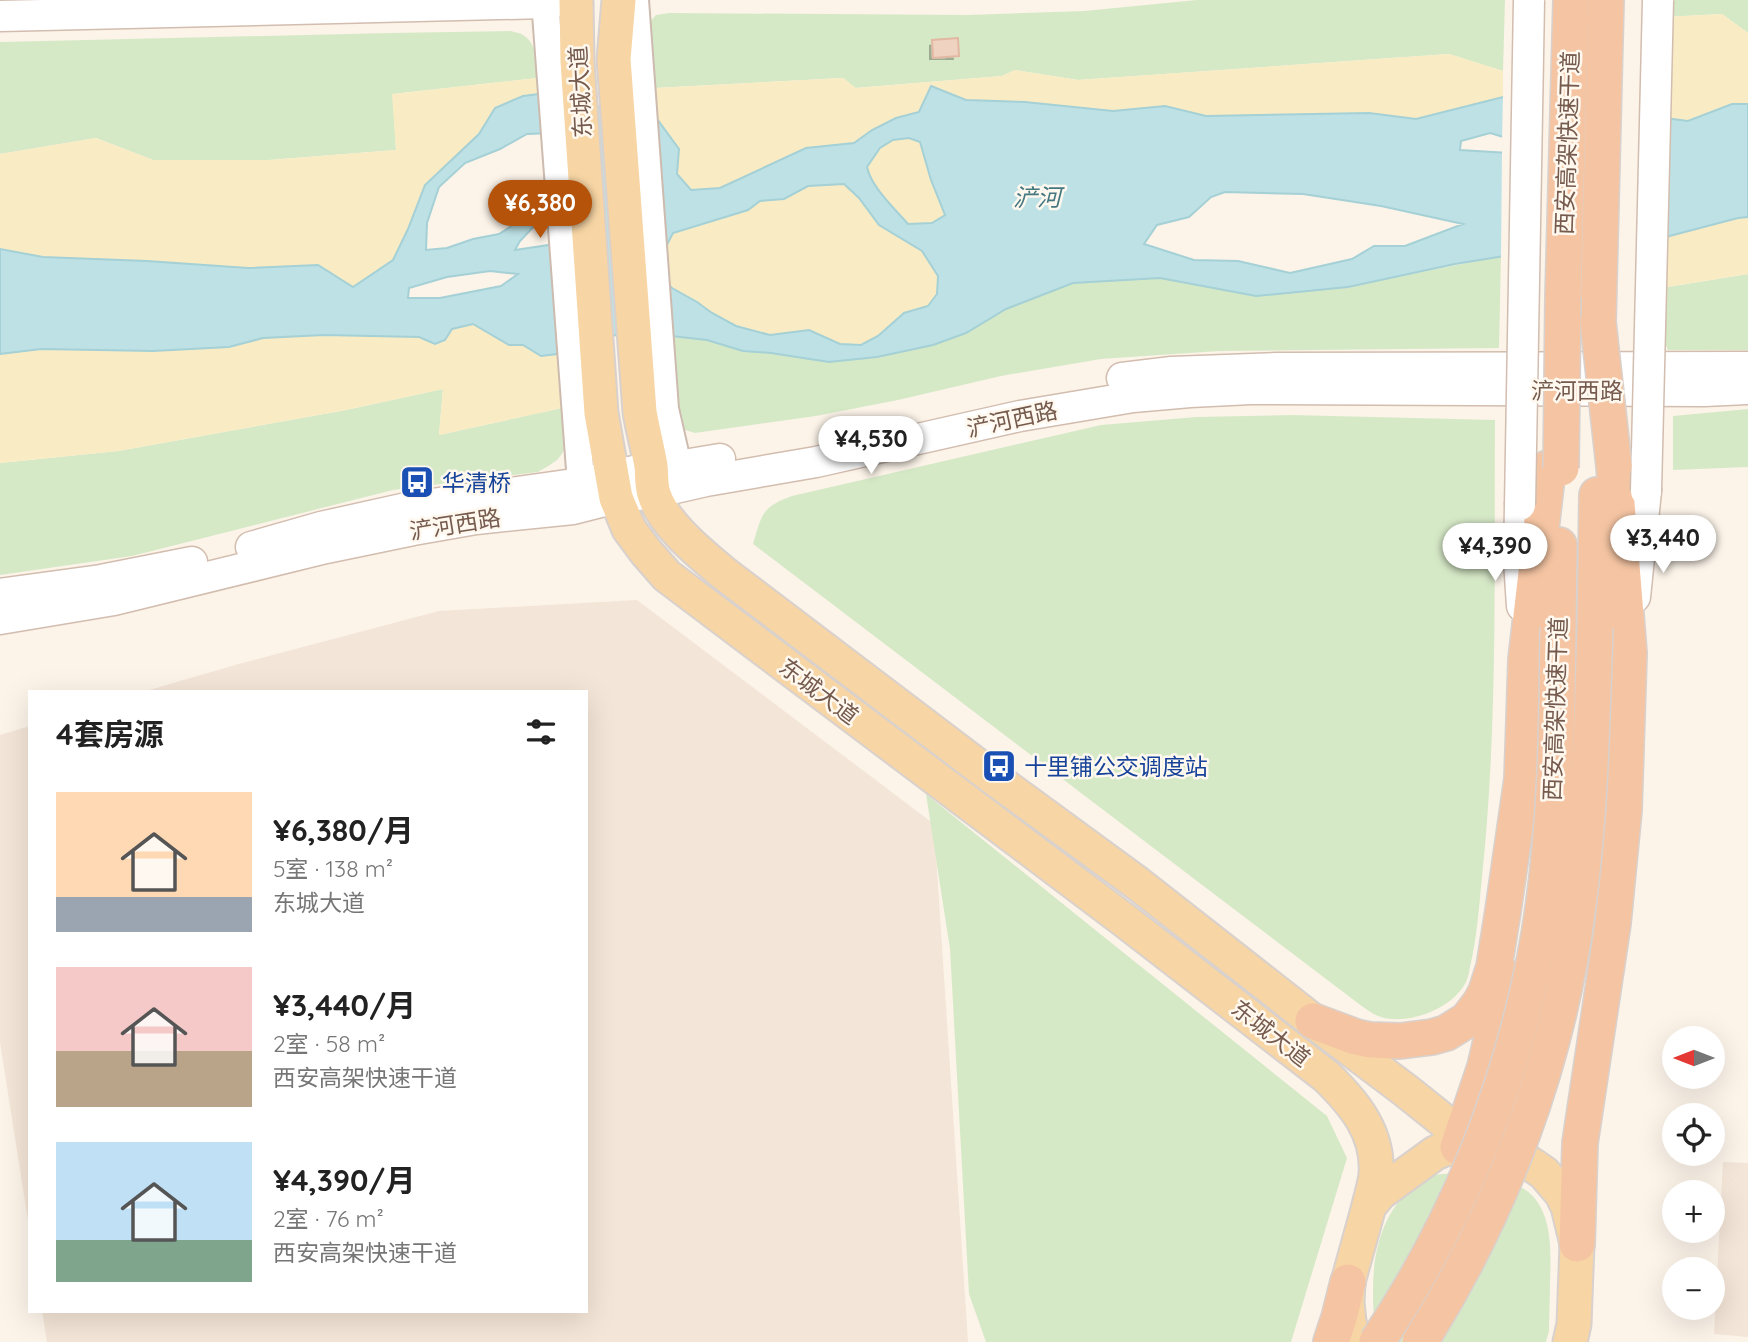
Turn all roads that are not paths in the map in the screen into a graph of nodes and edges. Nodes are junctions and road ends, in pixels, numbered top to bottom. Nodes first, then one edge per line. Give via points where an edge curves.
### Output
1 (619, 0) edge
2 (635, 0) edge
3 (1529, 0) edge
4 (1571, 0) edge
5 (1606, 0) edge
6 (1658, 0) edge
7 (558, 1) edge
8 (0, 16) edge
9 (627, 60) junction
10 (1748, 368) edge
11 (1748, 389) edge
12 (1606, 466) junction
13 (1554, 468) junction
14 (661, 475) junction
15 (603, 486) junction
16 (0, 594) edge
17 (0, 619) edge
18 (1629, 653) junction
19 (1526, 660) junction
20 (1522, 779) junction
21 (1313, 1021) junction
22 (1458, 1147) junction
23 (1369, 1206) junction
24 (1577, 1244) junction
25 (1348, 1282) junction
26 (1572, 1336) edge
27 (1331, 1342) edge
28 (1355, 1342) edge
29 (1377, 1342) edge
30 (1420, 1342) edge

1 - 9 main road, 东城大道
2 - 9 street
3 - 19 main road, bridge via 1519,561
4 - 13 highway, 西安高架快速干道, bridge
5 - 12 highway, 西安高架快速干道, bridge via 1598,322
6 - 18 main road, bridge via 1646,491
7 - 8 main road
7 - 15 main road, 东城大道 via 589,412
9 - 14 main road, 东城大道 via 652,411
10 - 14 main road, 浐河西路 via 1172,372 998,399
11 - 14 main road, 浐河西路 via 1251,389 1167,394 1020,415 878,449 706,481
12 - 18 highway
12 - 30 highway, 西安高架快速干道, bridge via 1582,877 1572,949 1525,1127 1496,1200
13 - 19 highway
13 - 29 highway, 西安高架快速干道, bridge via 1557,717 1539,933 1523,1009 1472,1169 1414,1282
14 - 15 main road, 浐河西路
14 - 21 main road, 东城大道 via 661,509 708,560
15 - 16 main road, 浐河西路 via 411,507 196,561
15 - 17 main road, 浐河西路 via 573,509 412,530 114,600
15 - 23 main road, 东城大道 via 667,576 1326,1076 1354,1105 1374,1143 1376,1178
18 - 24 highway via 1620,866 1580,1143
19 - 20 highway
20 - 21 highway via 1494,967 1486,992 1467,1020 1446,1033 1401,1041 1356,1037
20 - 22 highway via 1521,877 1508,972 1485,1067
21 - 22 main road, 东城大道 via 1445,1122
22 - 23 main road via 1434,1153
22 - 24 main road via 1507,1153 1544,1173 1562,1194
23 - 25 main road, 东城大道
24 - 26 main road
25 - 27 highway
25 - 28 main road, 东城大道 via 1349,1322

